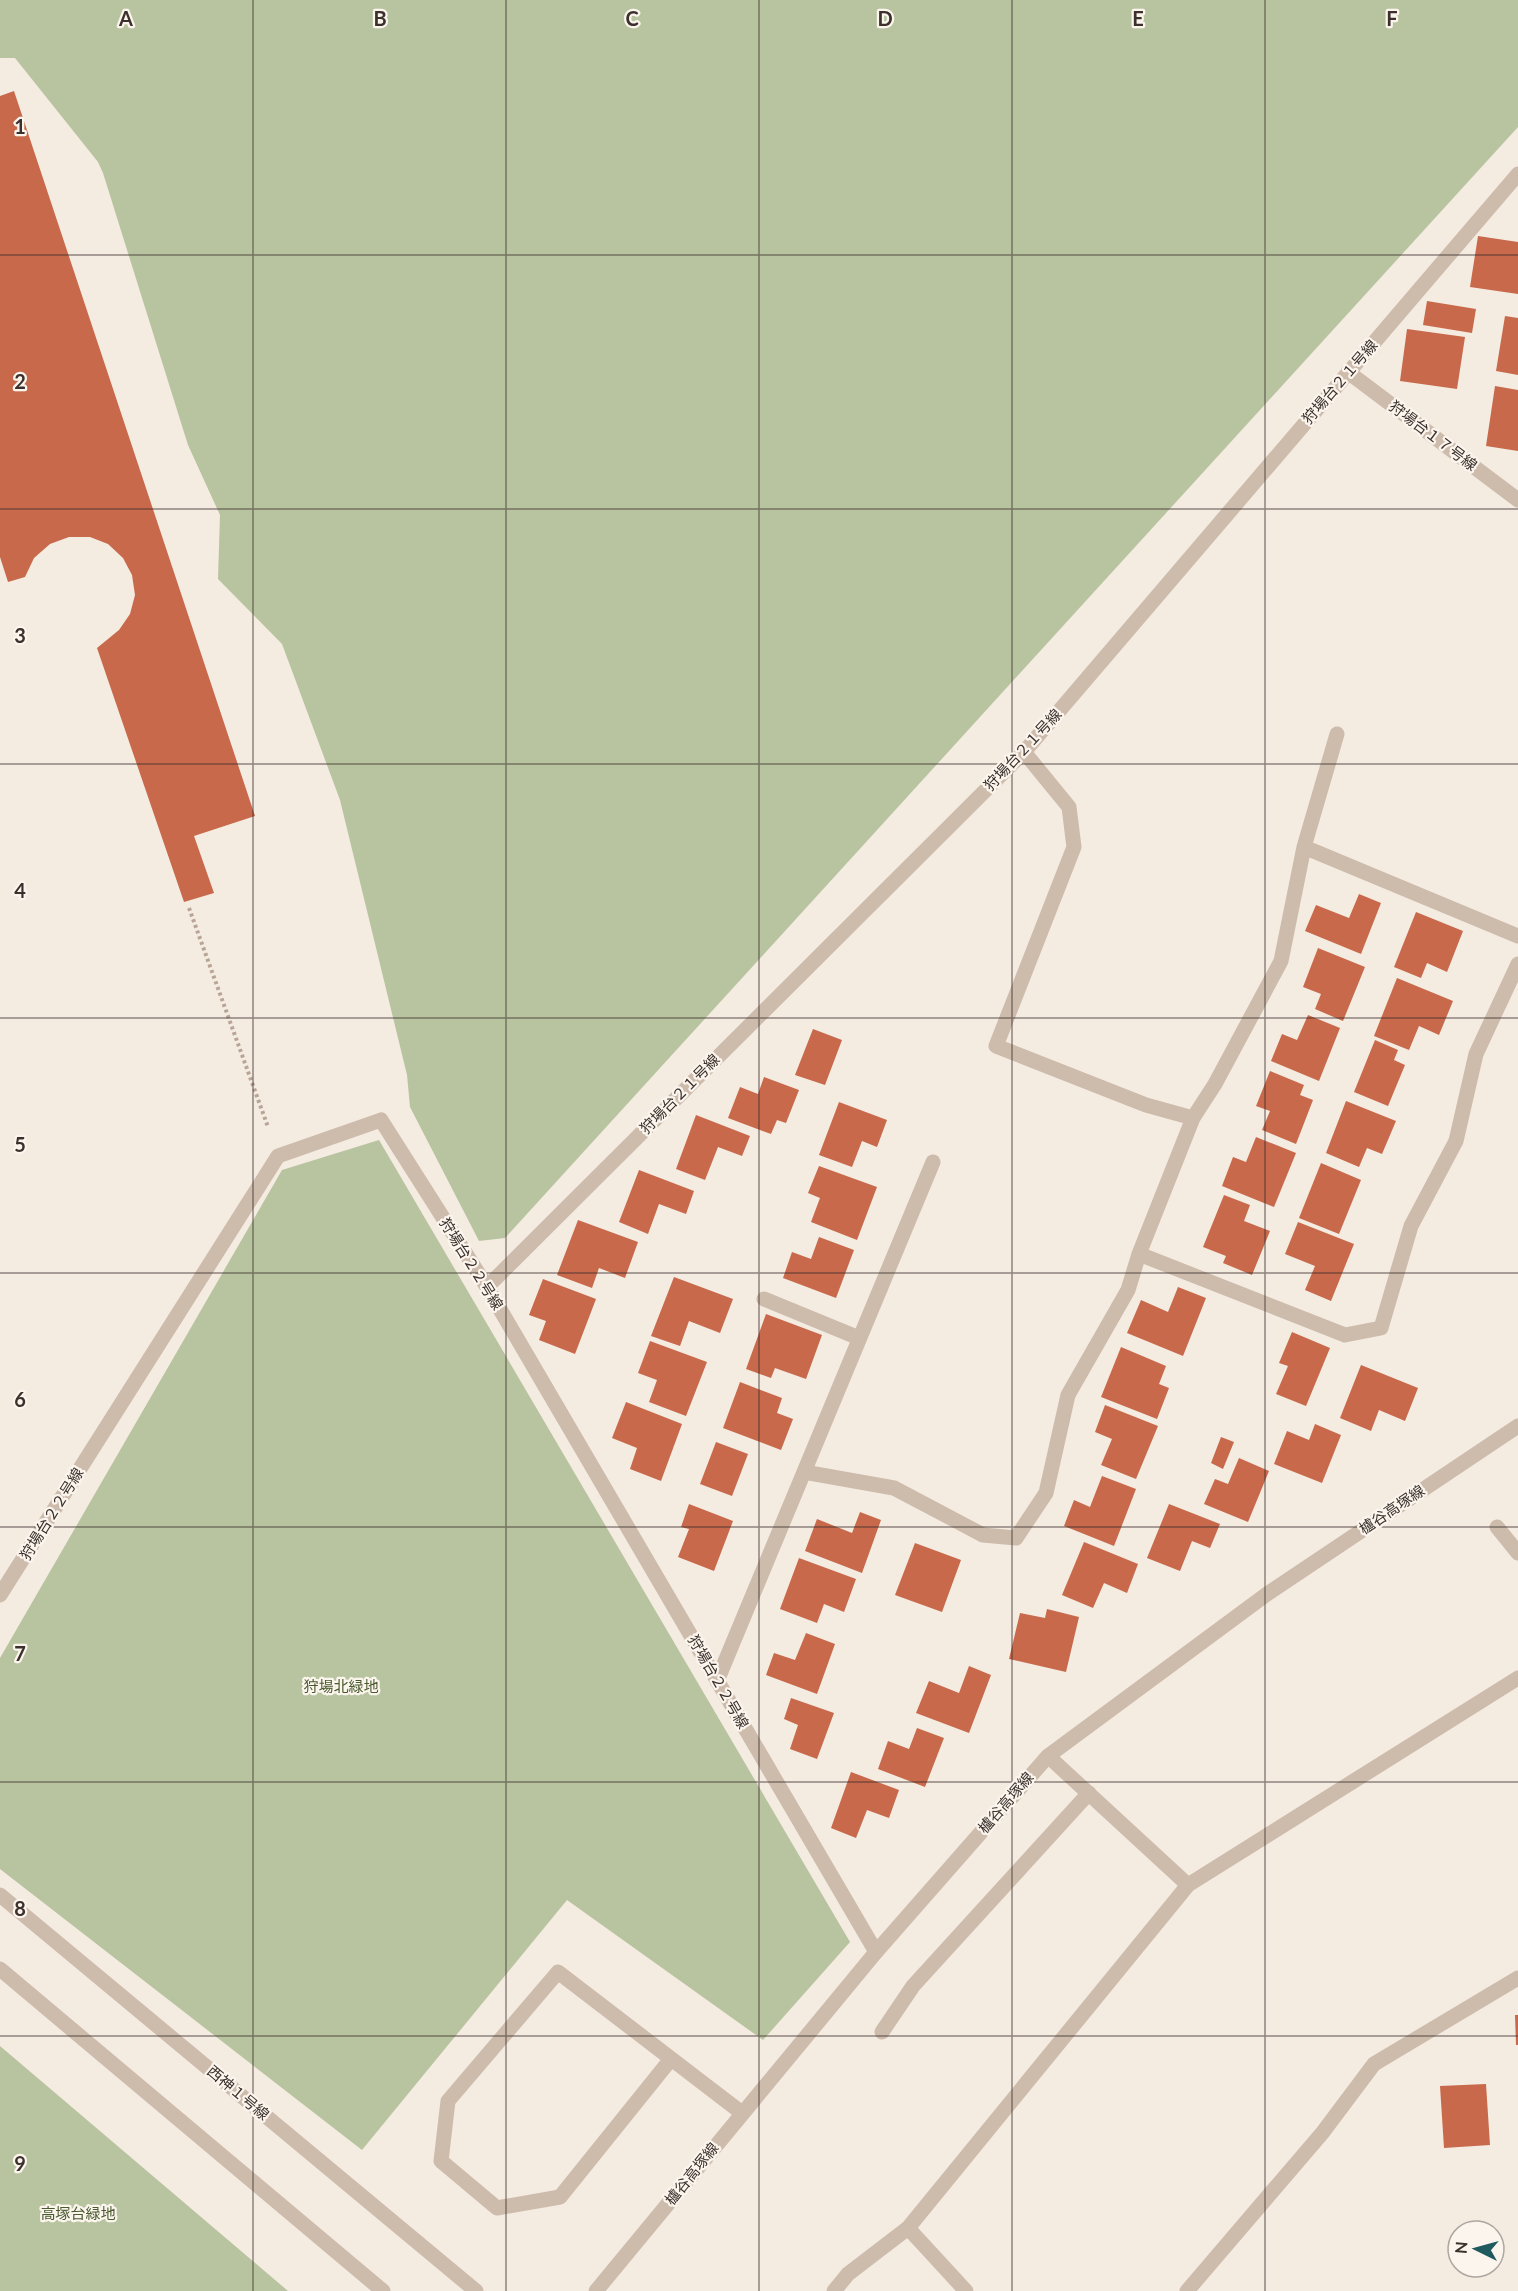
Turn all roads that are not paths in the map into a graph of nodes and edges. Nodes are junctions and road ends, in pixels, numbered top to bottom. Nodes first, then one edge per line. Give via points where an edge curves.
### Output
1 (1518, 174) edge
2 (1348, 372) junction
3 (1518, 500) edge
4 (1337, 734) dead end
5 (1024, 752) junction
6 (1304, 848) junction
7 (1518, 936) edge
8 (1518, 964) edge
9 (1193, 1118) junction
10 (933, 1162) dead end
11 (1139, 1254) junction
12 (487, 1287) junction
13 (764, 1299) dead end
14 (859, 1338) junction
15 (1518, 1426) edge
16 (804, 1472) junction
17 (1497, 1527) dead end
18 (1518, 1553) edge
19 (0, 1595) edge
20 (1518, 1678) edge
21 (717, 1681) junction
22 (1048, 1756) junction
23 (1089, 1793) junction
24 (1188, 1885) junction
25 (0, 1895) edge
26 (876, 1952) junction
27 (0, 1969) edge
28 (1518, 1978) edge
29 (882, 2032) dead end
30 (671, 2059) junction
31 (742, 2113) junction
32 (908, 2228) junction
33 (383, 2291) edge
34 (476, 2291) edge
35 (596, 2291) edge
36 (834, 2291) edge
37 (966, 2291) edge
38 (1187, 2291) edge

1 - 2 street, 狩場台２１号線
2 - 3 street, 狩場台１７号線
2 - 5 street, 狩場台２１号線
4 - 6 street
5 - 9 street via 1070,807 1074,847 996,1046 1146,1105
5 - 12 street, 狩場台２１号線
6 - 7 street
6 - 9 street via 1281,961
8 - 11 street via 1476,1054 1456,1141 1411,1227 1381,1328 1345,1335
9 - 11 street
10 - 14 street
11 - 16 street via 1128,1290 1068,1395 1046,1493 1016,1538 983,1535 894,1488
12 - 19 street, 狩場台２２号線 via 381,1120 278,1156
12 - 21 street, 狩場台２２号線
13 - 14 street
14 - 16 street
15 - 22 street, 櫨谷高塚線 via 1267,1594
16 - 21 street
17 - 18 street
20 - 24 street
21 - 26 street, 狩場台２２号線
22 - 23 street
22 - 26 street, 櫨谷高塚線
23 - 24 street
23 - 29 street via 913,1986
24 - 32 street
25 - 34 street, 西神１号線
26 - 31 street, 櫨谷高塚線
27 - 33 street
28 - 38 street via 1374,2064 1323,2132
30 - 30 street via 558,1971 448,2101 441,2161 497,2208 560,2197
30 - 31 street
31 - 35 street, 櫨谷高塚線
32 - 36 street via 848,2274
32 - 37 street

